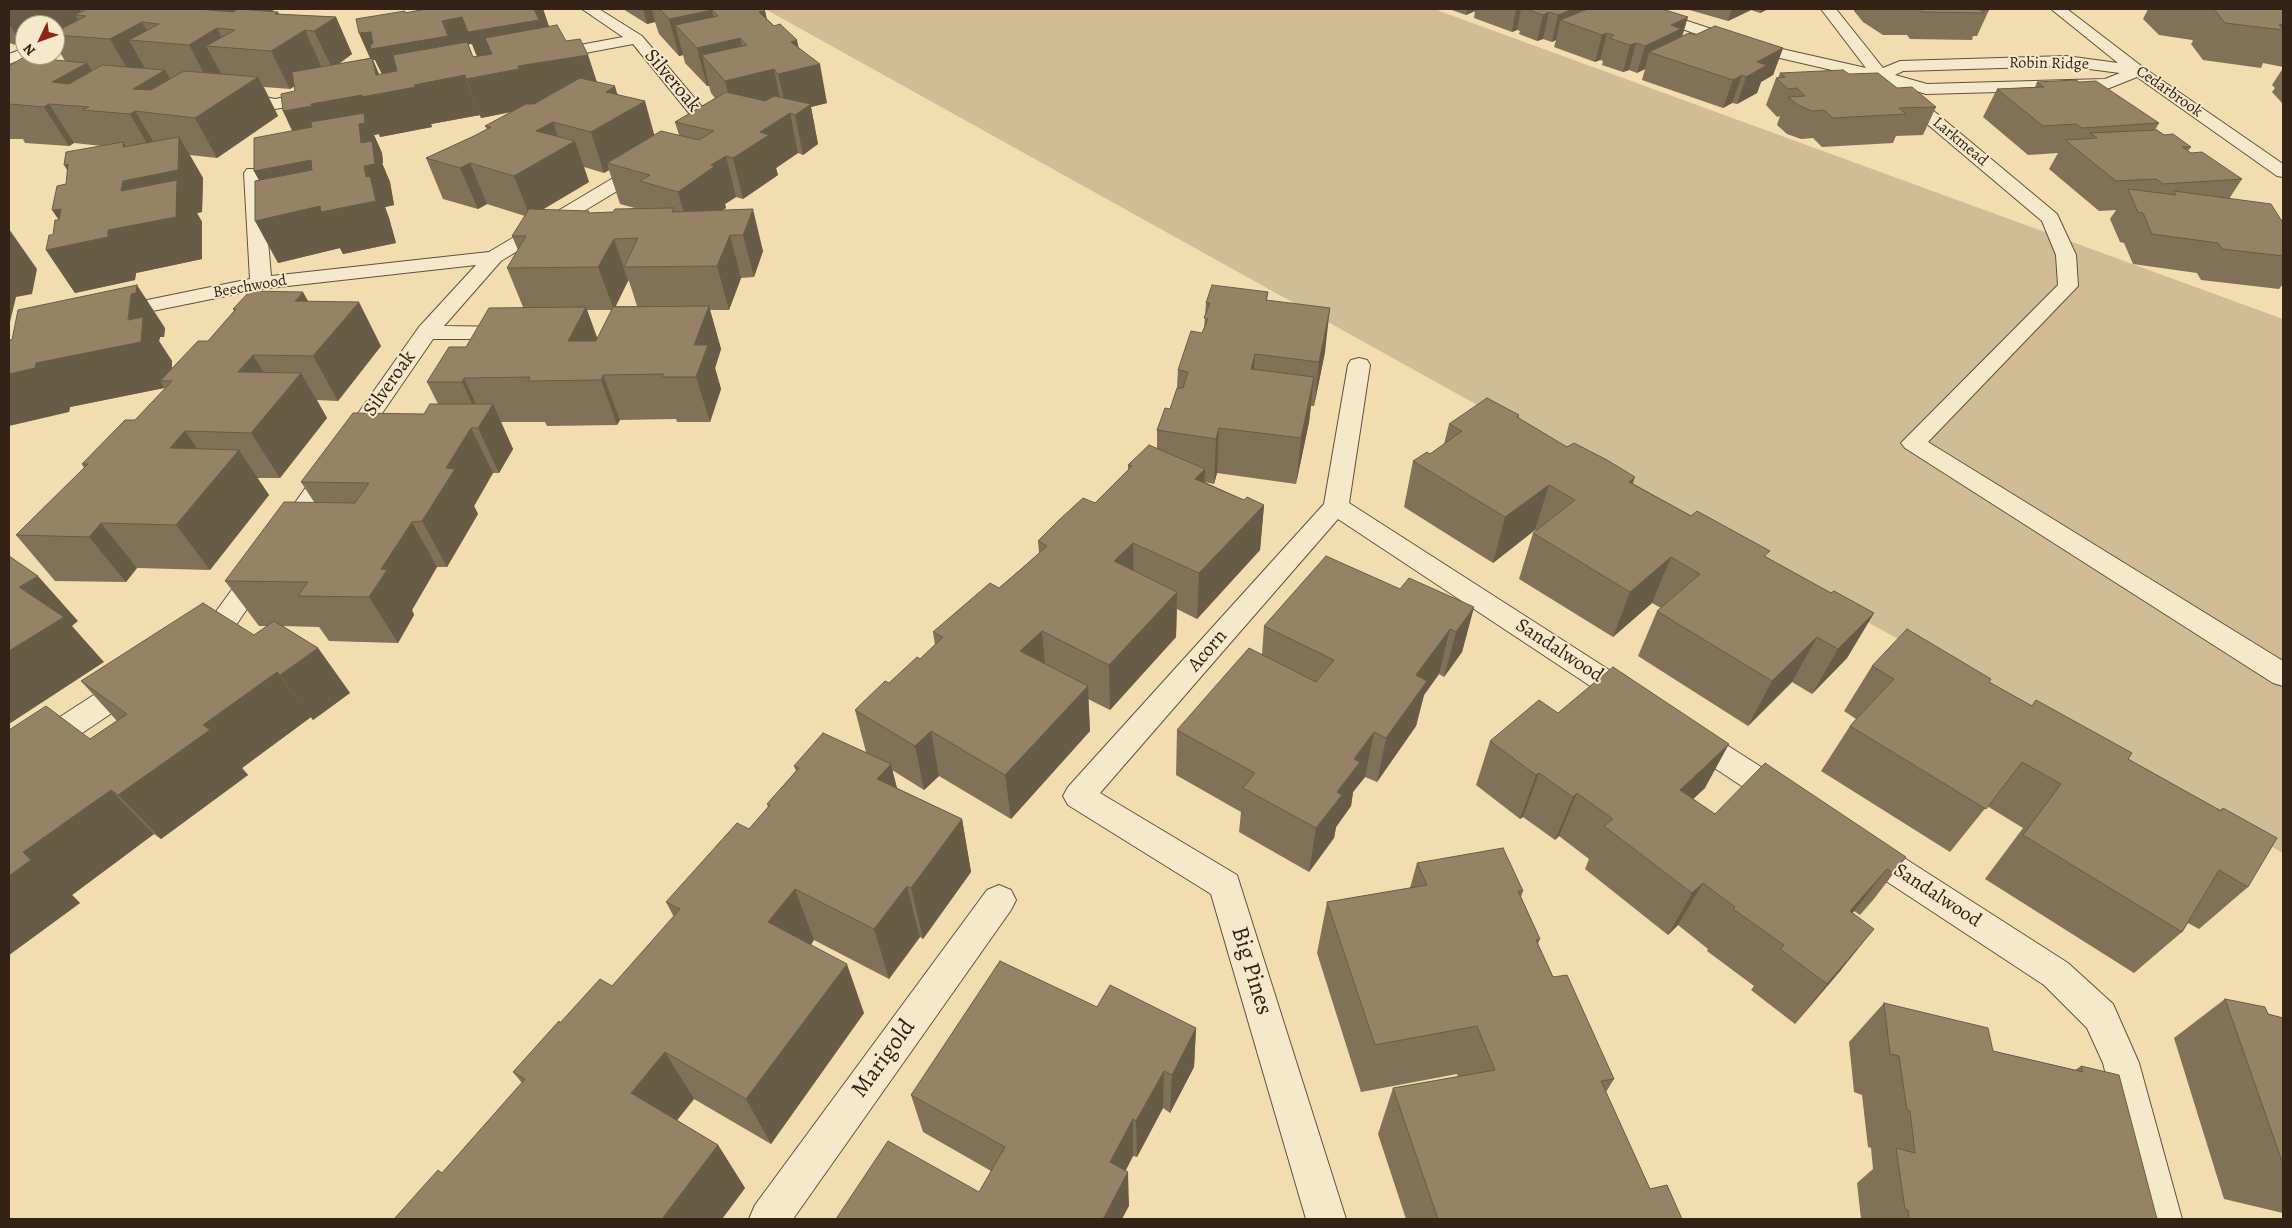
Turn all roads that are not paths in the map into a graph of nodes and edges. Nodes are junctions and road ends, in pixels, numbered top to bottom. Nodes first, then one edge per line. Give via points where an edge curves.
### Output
1 (589, 9) edge
2 (1636, 9) edge
3 (1828, 9) edge
4 (2058, 9) edge
5 (637, 40) junction
6 (530, 58) edge
7 (1948, 65) junction
8 (9, 69) edge
9 (2138, 70) junction
10 (28, 71) edge
11 (1881, 76) junction
12 (1976, 88) junction
13 (217, 93) edge
14 (334, 93) edge
15 (2283, 172) edge
16 (252, 173) edge
17 (494, 257) junction
18 (261, 283) junction
19 (96, 316) edge
20 (427, 332) junction
21 (535, 333) edge
22 (1359, 365) dead end
23 (1336, 506) junction
24 (181, 652) edge
25 (148, 673) edge
26 (2283, 675) edge
27 (9, 766) edge
28 (1079, 796) joint
29 (1805, 811) edge
30 (1838, 832) edge
31 (999, 900) dead end
32 (769, 1219) edge
33 (1326, 1219) edge
34 (2162, 1219) edge

1 - 5 street
2 - 11 street, Robin Ridge via 1747,46
3 - 11 street, Larkmead
4 - 9 street, Cedarbrook
5 - 6 street
5 - 17 street, Silveroak via 702,118 696,130 682,144
7 - 9 street, Robin Ridge via 2066,61
7 - 11 street, Robin Ridge via 1900,66
7 - 12 street
8 - 10 street
9 - 12 street, Robin Ridge via 2108,84
9 - 15 street, Cedarbrook
11 - 12 street, Robin Ridge via 1926,89
11 - 26 street, Larkmead via 2050,218 2066,255 2068,286 1913,443
13 - 14 street via 275,104
16 - 18 street
17 - 18 street, Beechwood
17 - 20 street, Silveroak
18 - 19 street, Beechwood
20 - 21 street
20 - 24 street, Silveroak via 222,624
22 - 23 street
23 - 28 street, Acorn
23 - 29 street, Sandalwood
25 - 27 street
28 - 33 street, Big Pines via 1225,885
30 - 34 street, Sandalwood via 2056,974 2100,1016 2121,1063
31 - 32 street, Marigold

